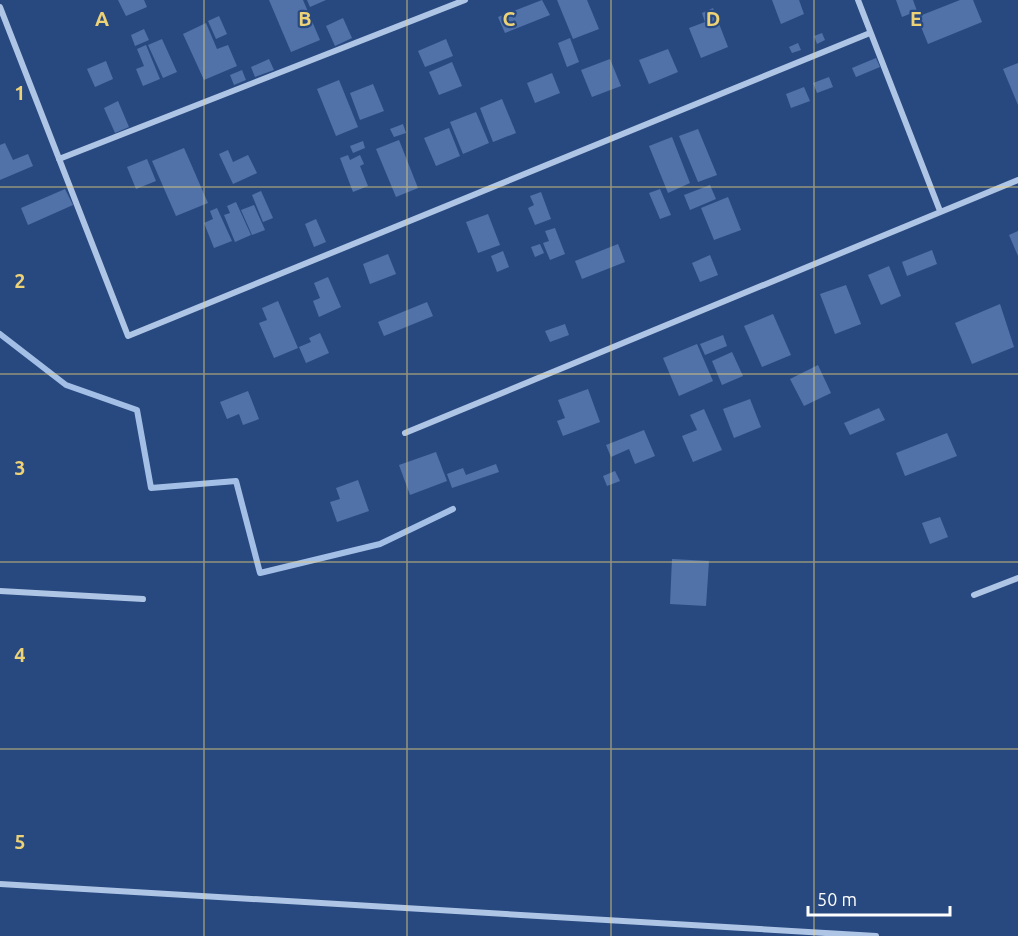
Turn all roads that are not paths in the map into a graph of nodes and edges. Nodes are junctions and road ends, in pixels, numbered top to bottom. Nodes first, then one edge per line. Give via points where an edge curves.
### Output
1 (465, 0) edge
2 (858, 0) edge
3 (0, 7) edge
4 (870, 33) junction
5 (59, 159) junction
6 (1018, 180) edge
7 (940, 211) junction
8 (405, 433) dead end
9 (1018, 578) edge
10 (0, 591) edge
11 (974, 595) dead end
12 (142, 599) dead end
13 (0, 884) edge
14 (876, 936) edge

1 - 5 street
2 - 4 street
3 - 5 street
4 - 5 street via 128,336
4 - 7 street
6 - 7 street
7 - 8 street
9 - 11 street
10 - 12 street
13 - 14 street

